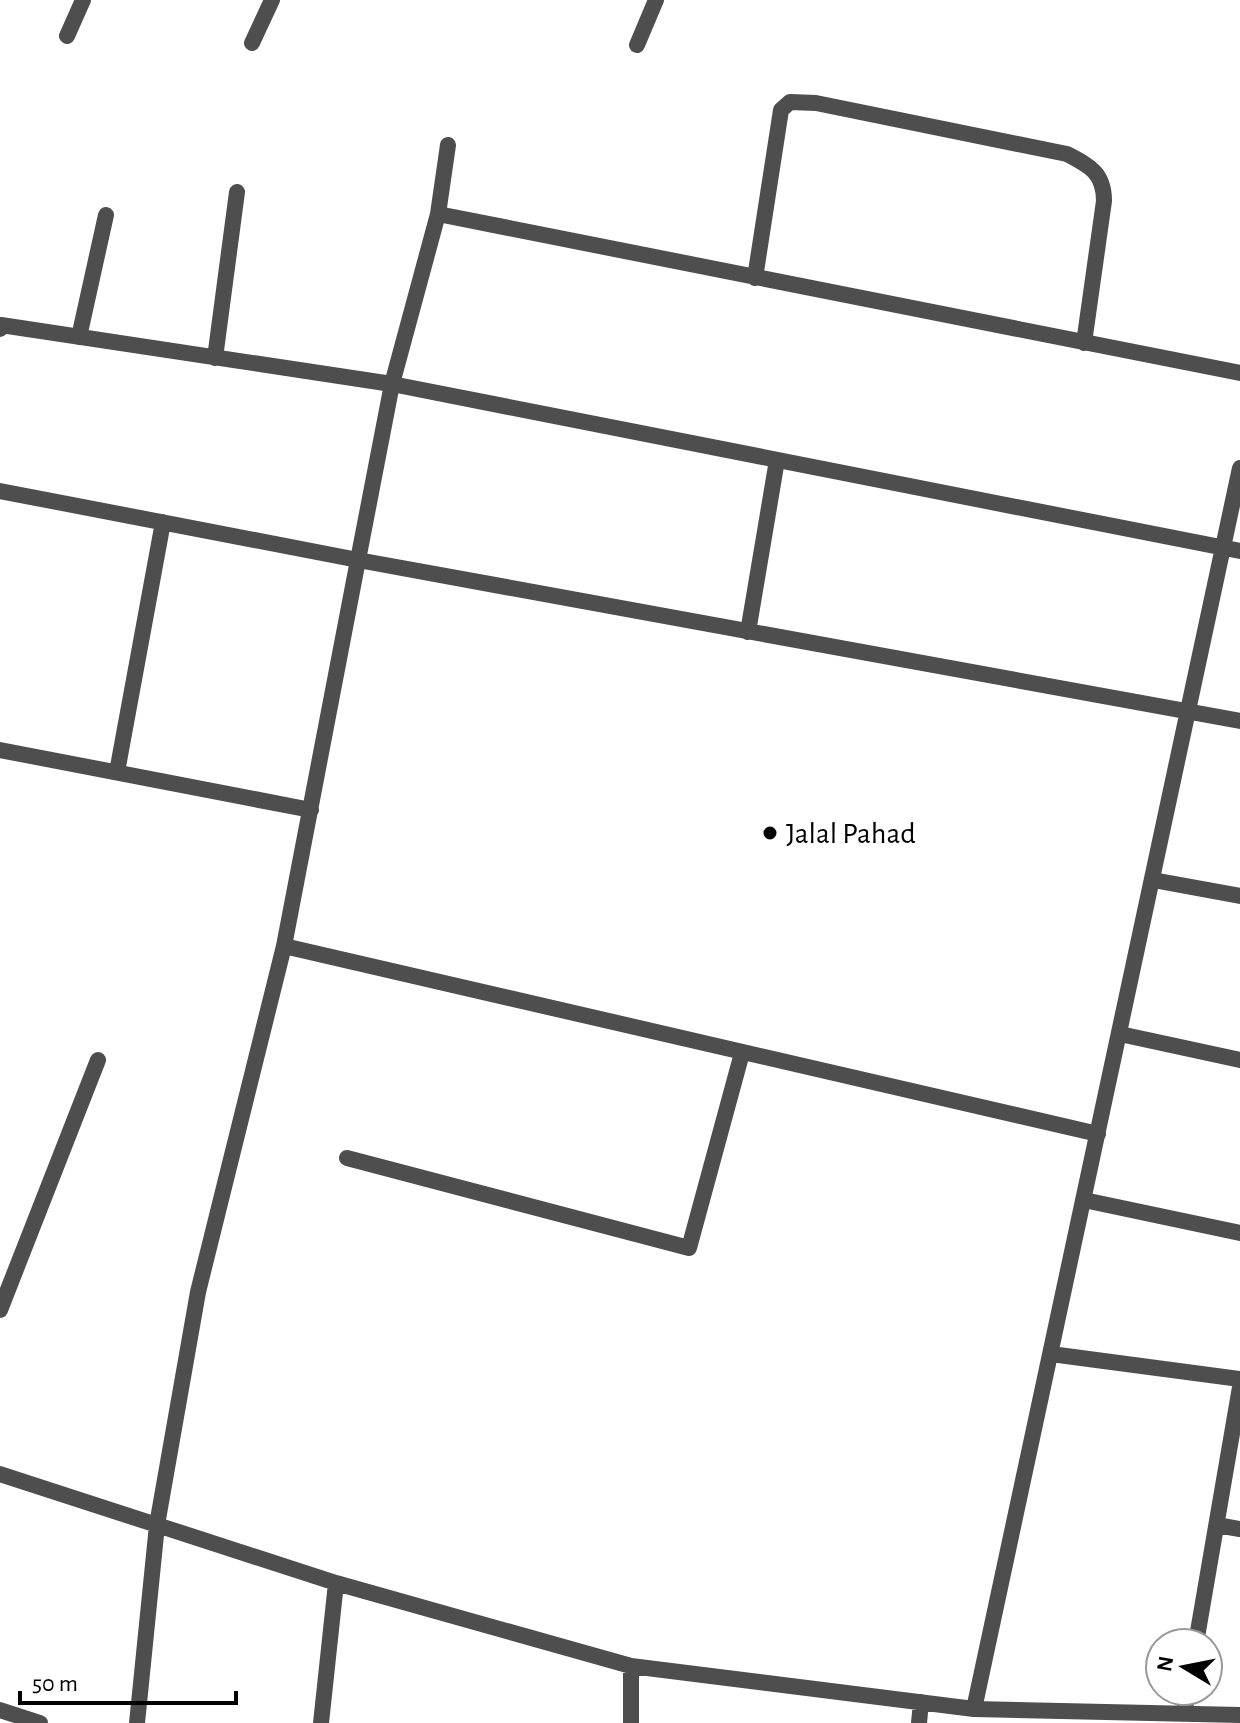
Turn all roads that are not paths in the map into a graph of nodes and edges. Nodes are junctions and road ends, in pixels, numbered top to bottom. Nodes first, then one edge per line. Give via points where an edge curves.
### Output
1 (83, 0) edge
2 (272, 0) edge
3 (656, 0) edge
4 (67, 36) dead end
5 (252, 43) dead end
6 (637, 45) dead end
7 (448, 145) dead end
8 (237, 192) dead end
9 (438, 214) junction
10 (106, 215) dead end
11 (755, 278) junction
12 (0, 329) edge
13 (79, 337) junction
14 (1084, 343) junction
15 (215, 358) junction
16 (1240, 373) edge
17 (392, 384) junction
18 (777, 460) junction
19 (1240, 468) edge
20 (0, 491) edge
21 (163, 522) junction
22 (1233, 549) edge
23 (358, 560) junction
24 (748, 632) junction
25 (1190, 711) junction
26 (1240, 721) edge
27 (0, 750) edge
28 (117, 772) junction
29 (311, 810) junction
30 (1153, 880) junction
31 (1240, 896) edge
32 (284, 946) junction
33 (1120, 1034) junction
34 (742, 1053) junction
35 (98, 1060) dead end
36 (1240, 1060) edge
37 (1098, 1134) junction
38 (347, 1158) dead end
39 (1084, 1200) junction
40 (1240, 1233) edge
41 (0, 1310) edge
42 (1051, 1354) junction
43 (1240, 1379) edge
44 (1240, 1387) edge
45 (0, 1474) edge
46 (157, 1525) junction
47 (1217, 1525) junction
48 (1240, 1529) edge
49 (336, 1583) junction
50 (1199, 1627) edge
51 (631, 1666) junction
52 (921, 1702) junction
53 (1185, 1707) edge
54 (974, 1709) junction
55 (0, 1710) edge
56 (1184, 1714) junction
57 (1240, 1715) edge
58 (1060, 1717) edge
59 (40, 1723) edge
60 (137, 1723) edge
61 (321, 1723) edge
62 (631, 1723) edge
63 (919, 1723) edge

1 - 4 street
2 - 5 street
3 - 6 street
7 - 9 street
8 - 15 street
9 - 11 street
9 - 17 street
10 - 13 street
11 - 14 street
11 - 14 street via 781,110 790,102 816,103 1067,154 1094,168 1104,183 1104,201
12 - 13 street via 1,325
13 - 15 street
14 - 16 street
15 - 17 street
17 - 18 street
17 - 23 street
18 - 22 street
18 - 24 street
19 - 22 street
20 - 21 street
21 - 23 street
21 - 28 street
22 - 25 street
23 - 24 street
23 - 29 street
24 - 25 street
25 - 26 street
25 - 30 street
27 - 28 street
28 - 29 street
29 - 32 street
30 - 31 street
30 - 33 street
32 - 34 street
32 - 46 street via 198,1292
33 - 36 street
33 - 37 street
34 - 37 street
34 - 38 street via 689,1248
35 - 41 street
37 - 39 street
39 - 40 street
39 - 42 street
42 - 43 street
42 - 54 street
44 - 47 street
45 - 46 street
46 - 49 street
46 - 60 street
47 - 48 street
47 - 50 street
49 - 51 street
49 - 61 street
51 - 52 street
51 - 62 street
52 - 54 street
52 - 63 street
53 - 56 street
54 - 58 street
55 - 59 street
56 - 57 street
56 - 58 street

